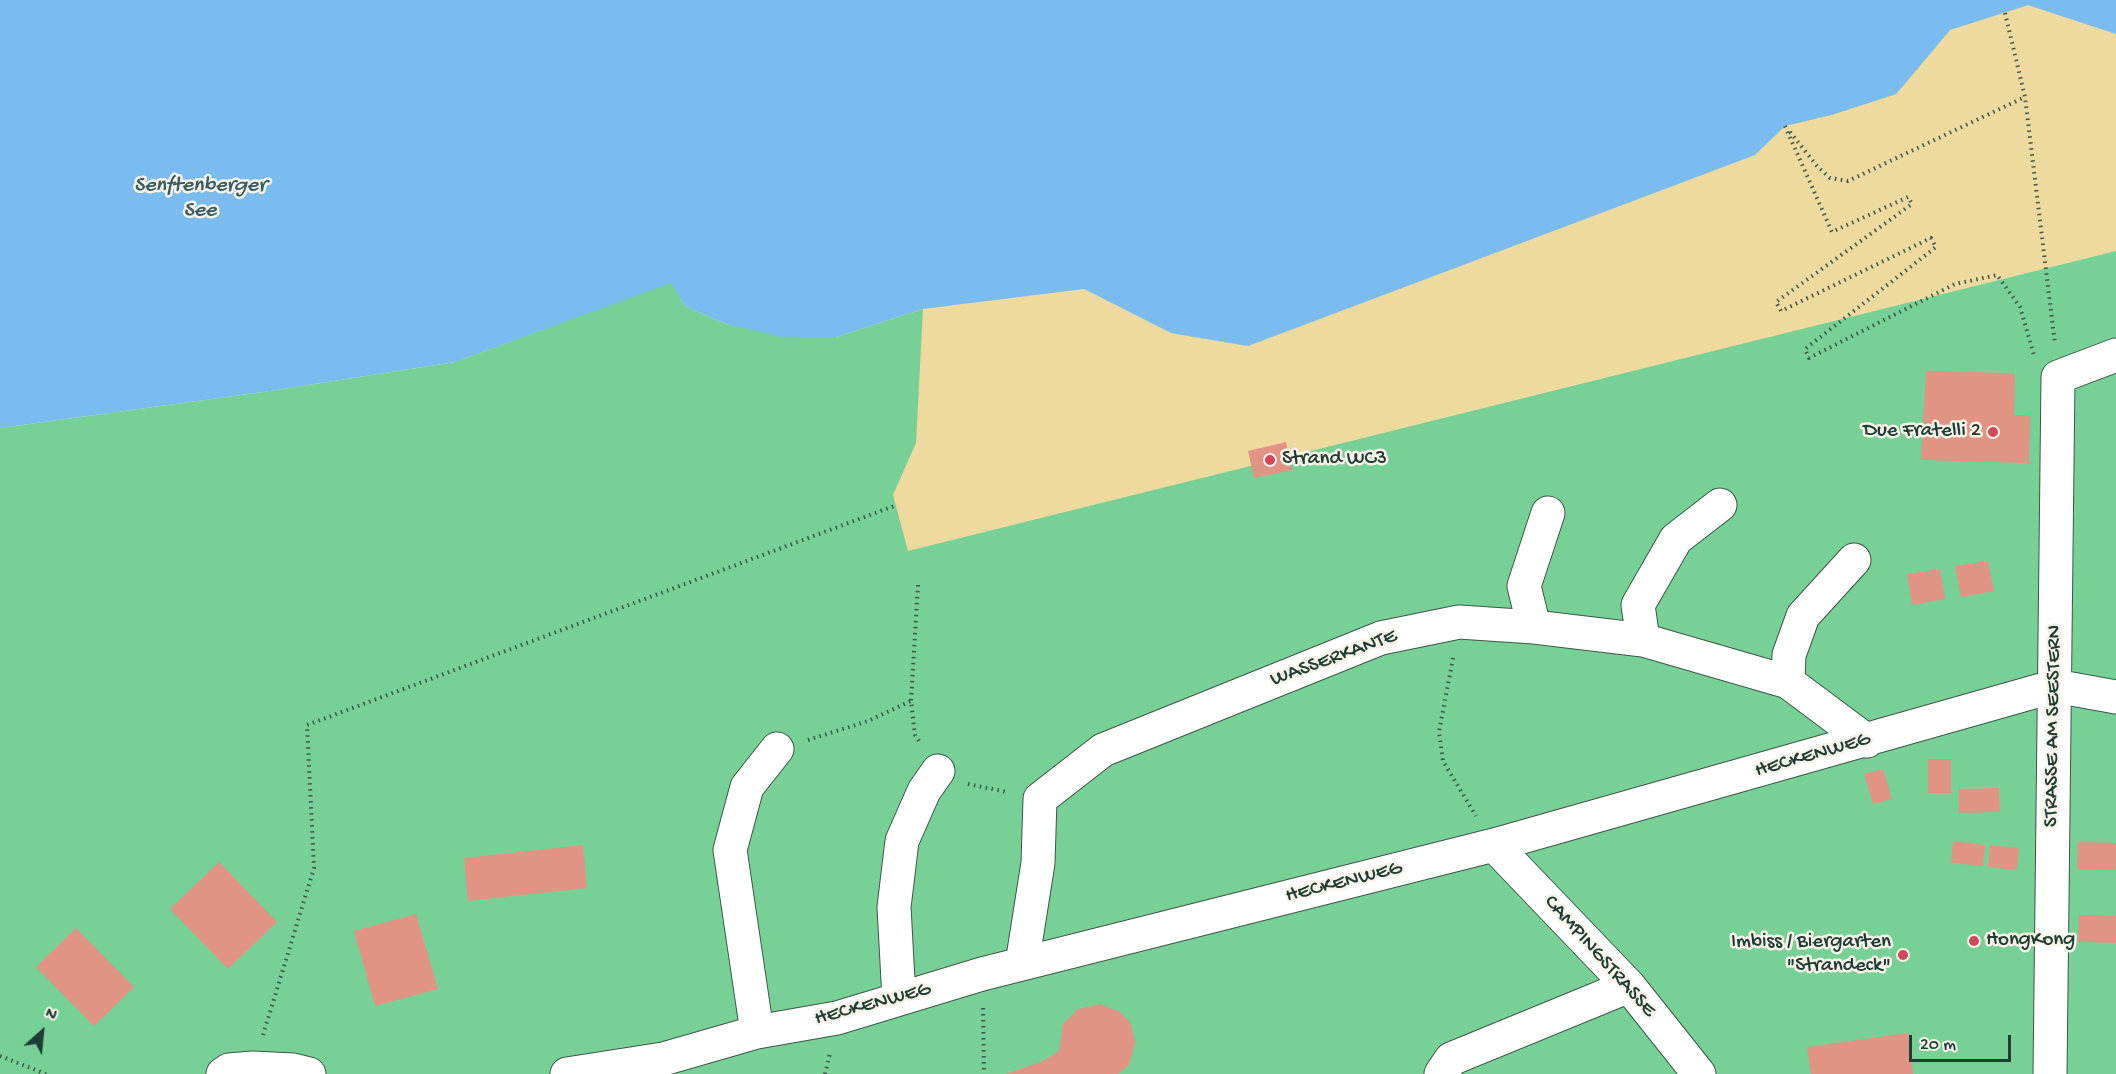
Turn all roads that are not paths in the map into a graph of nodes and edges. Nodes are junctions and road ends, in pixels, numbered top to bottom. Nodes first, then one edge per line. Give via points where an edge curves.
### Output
1 (2116, 355) edge
2 (1720, 505) dead end
3 (1548, 513) dead end
4 (1854, 560) dead end
5 (1534, 627) junction
6 (1643, 640) junction
7 (1788, 682) junction
8 (2055, 686) junction
9 (2116, 697) edge
10 (1867, 741) junction
11 (777, 749) road end
12 (938, 771) dead end
13 (1494, 845) junction
14 (1022, 964) junction
15 (1629, 986) junction
16 (898, 999) junction
17 (758, 1032) junction
18 (658, 1066) edge
19 (238, 1071) edge
20 (309, 1074) edge
21 (567, 1074) edge
22 (1441, 1074) edge
23 (1699, 1074) edge
24 (2050, 1074) edge

1 - 8 street, STRASSE AM SEESTERN via 2047,368
2 - 6 street via 1676,539 1638,605
3 - 5 street via 1524,586
4 - 7 street via 1803,616 1789,655
5 - 6 street, WASSERKANTE
5 - 14 street, WASSERKANTE via 1459,622 1381,638 1103,750 1040,799 1038,863
6 - 7 street, WASSERKANTE
7 - 10 street, WASSERKANTE
8 - 9 street, HECKENWEG
8 - 10 street, HECKENWEG
8 - 24 street, STRASSE AM SEESTERN
10 - 13 street, HECKENWEG
11 - 17 street via 747,787 730,850
12 - 16 street via 924,791 902,841 894,907
13 - 14 street, HECKENWEG
13 - 15 street, CAMPINGSTRASSE
14 - 16 street, HECKENWEG
15 - 22 street via 1451,1059
15 - 23 street, CAMPINGSTRASSE
16 - 17 street, HECKENWEG via 837,1018
17 - 18 street, HECKENWEG
18 - 21 street, HECKENWEG
19 - 20 street via 293,1070

